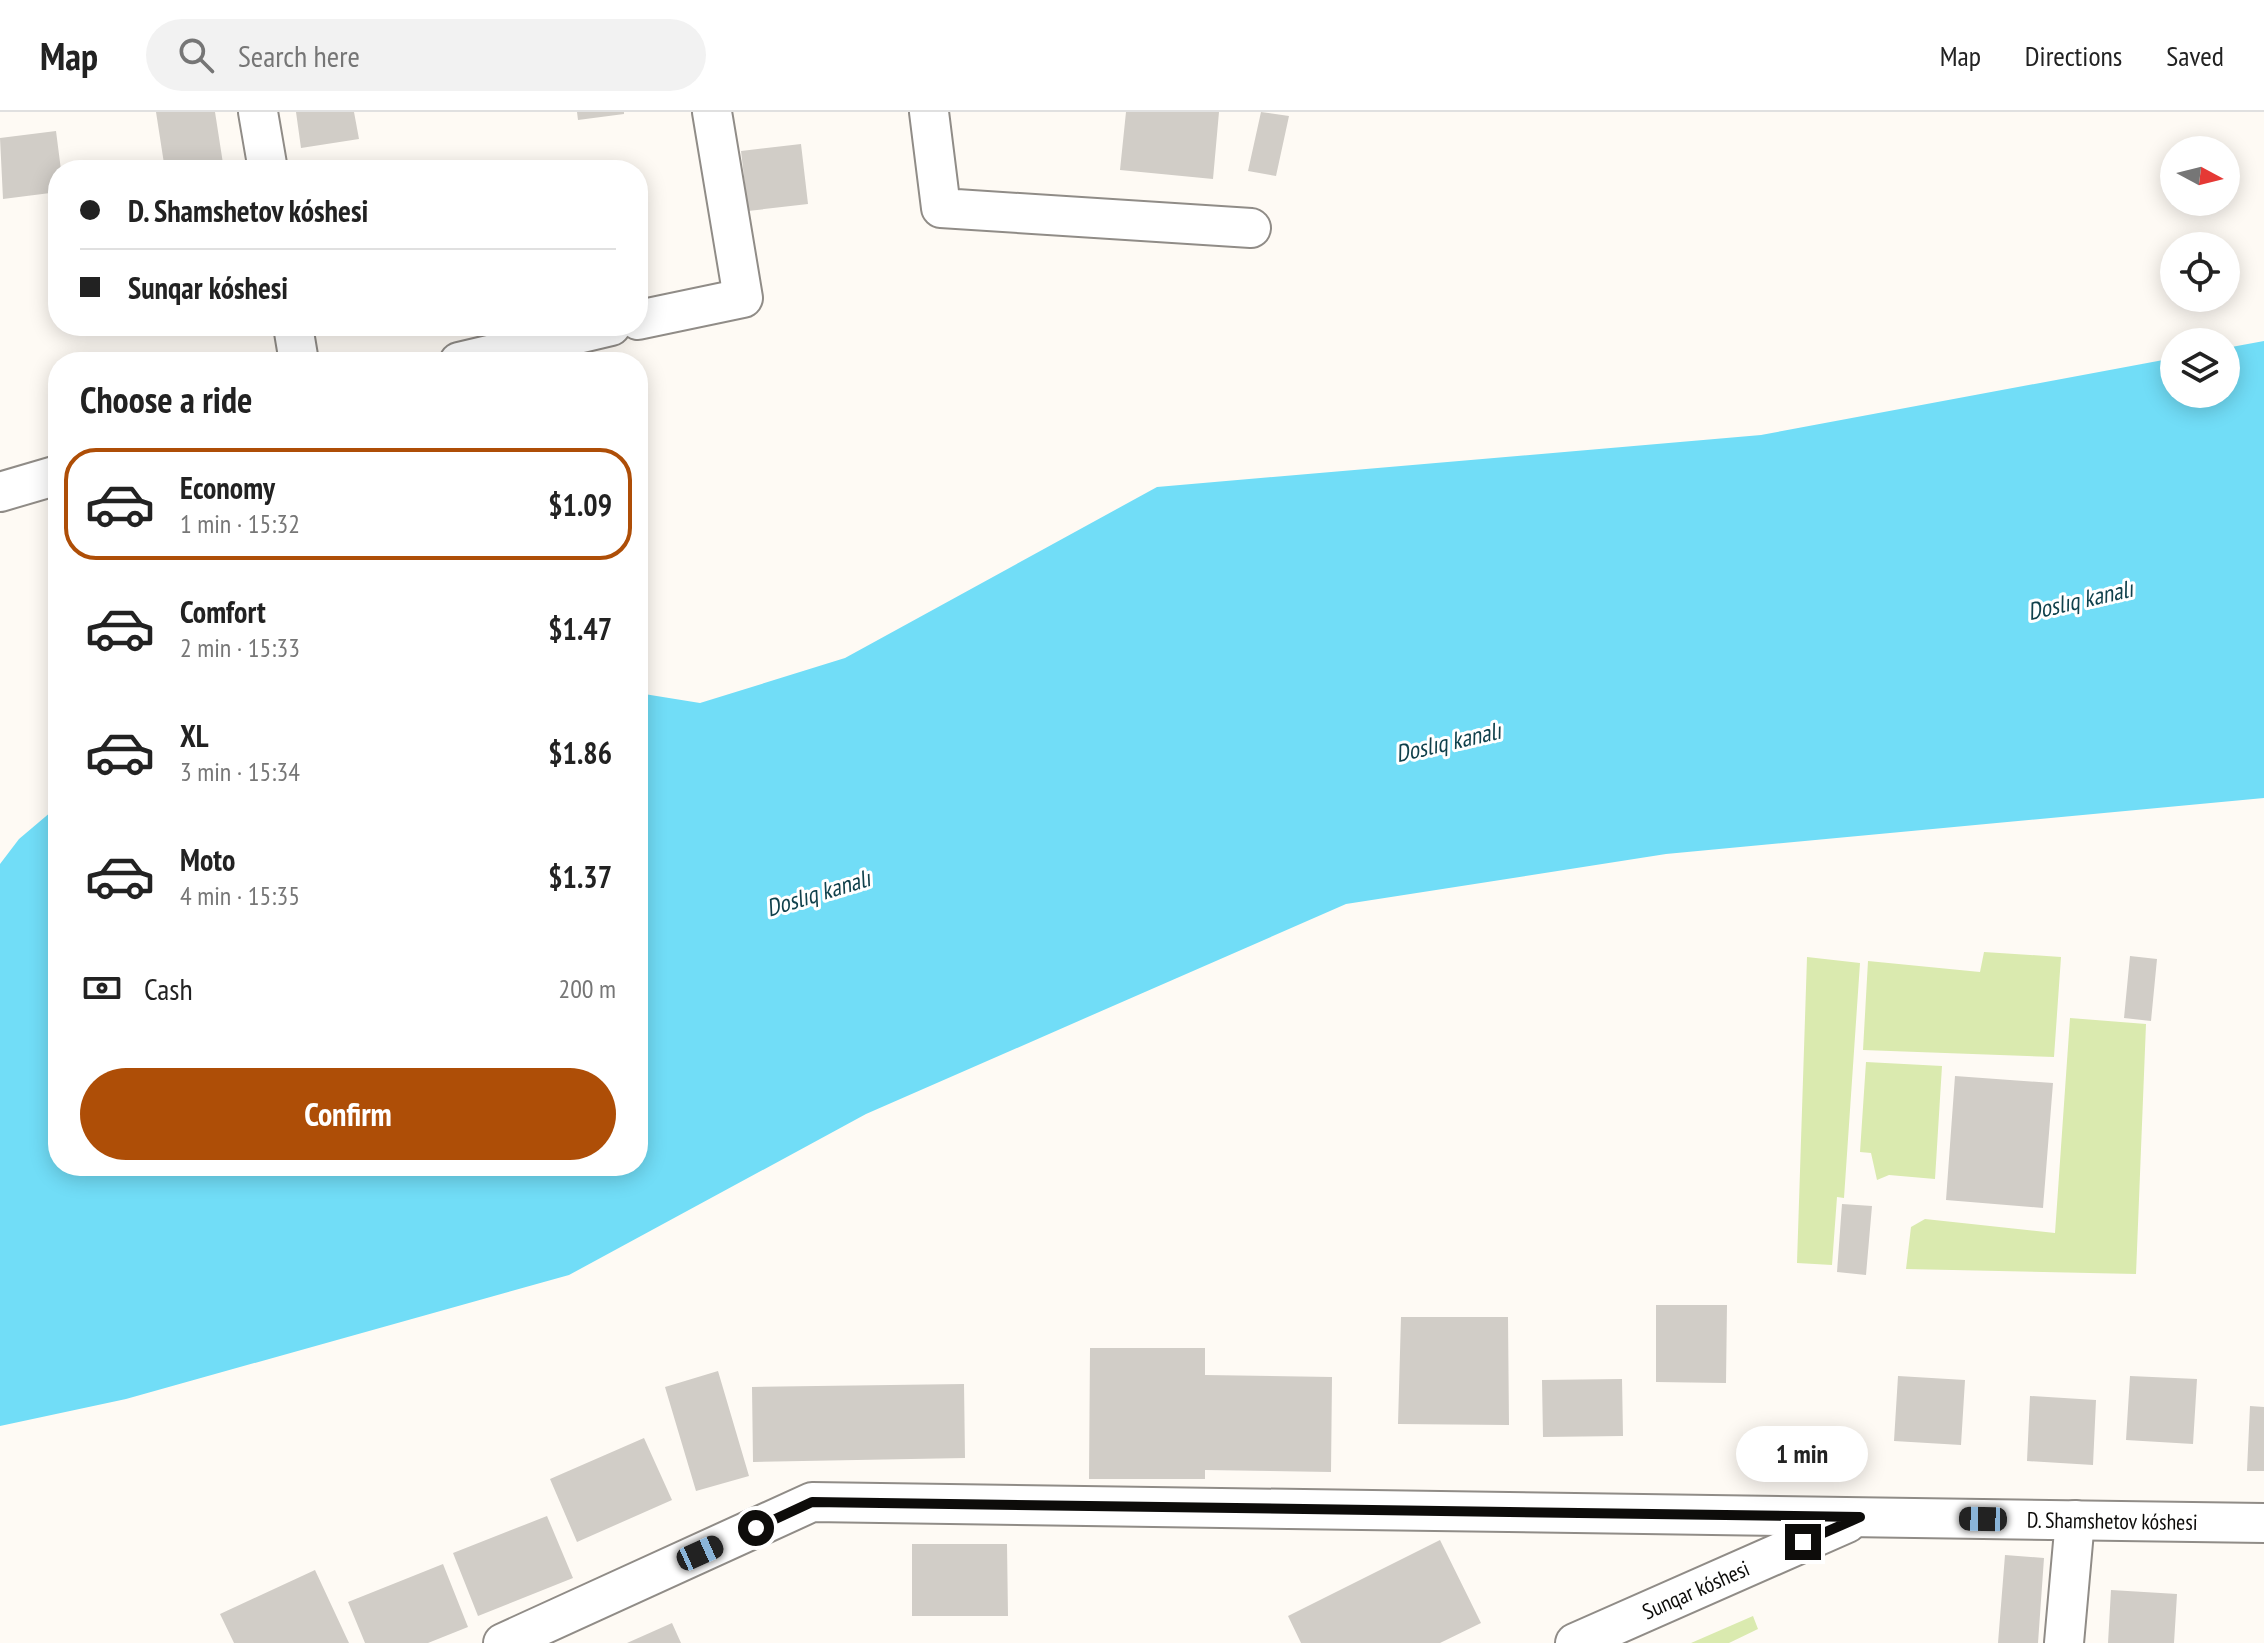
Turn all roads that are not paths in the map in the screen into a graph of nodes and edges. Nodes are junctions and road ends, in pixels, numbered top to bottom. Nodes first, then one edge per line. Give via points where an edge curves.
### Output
1 (258, 112) edge
2 (712, 112) edge
3 (929, 112) edge
4 (266, 160) edge
5 (1251, 228) dead end
6 (648, 318) edge
7 (569, 336) edge
8 (501, 352) edge
9 (48, 478) edge
10 (0, 492) edge
11 (1860, 1517) junction
12 (2075, 1520) junction
13 (2264, 1523) edge
14 (503, 1643) edge
15 (1575, 1643) edge
16 (2064, 1643) edge

1 - 4 street
2 - 6 street via 743,298
3 - 5 street via 941,208
7 - 8 street
9 - 10 street
11 - 12 street, D. Shamshetov kóshesi
11 - 14 street, D. Shamshetov kóshesi via 812,1502
11 - 15 street, Sunqar kóshesi
12 - 13 street, D. Shamshetov kóshesi
12 - 16 street

